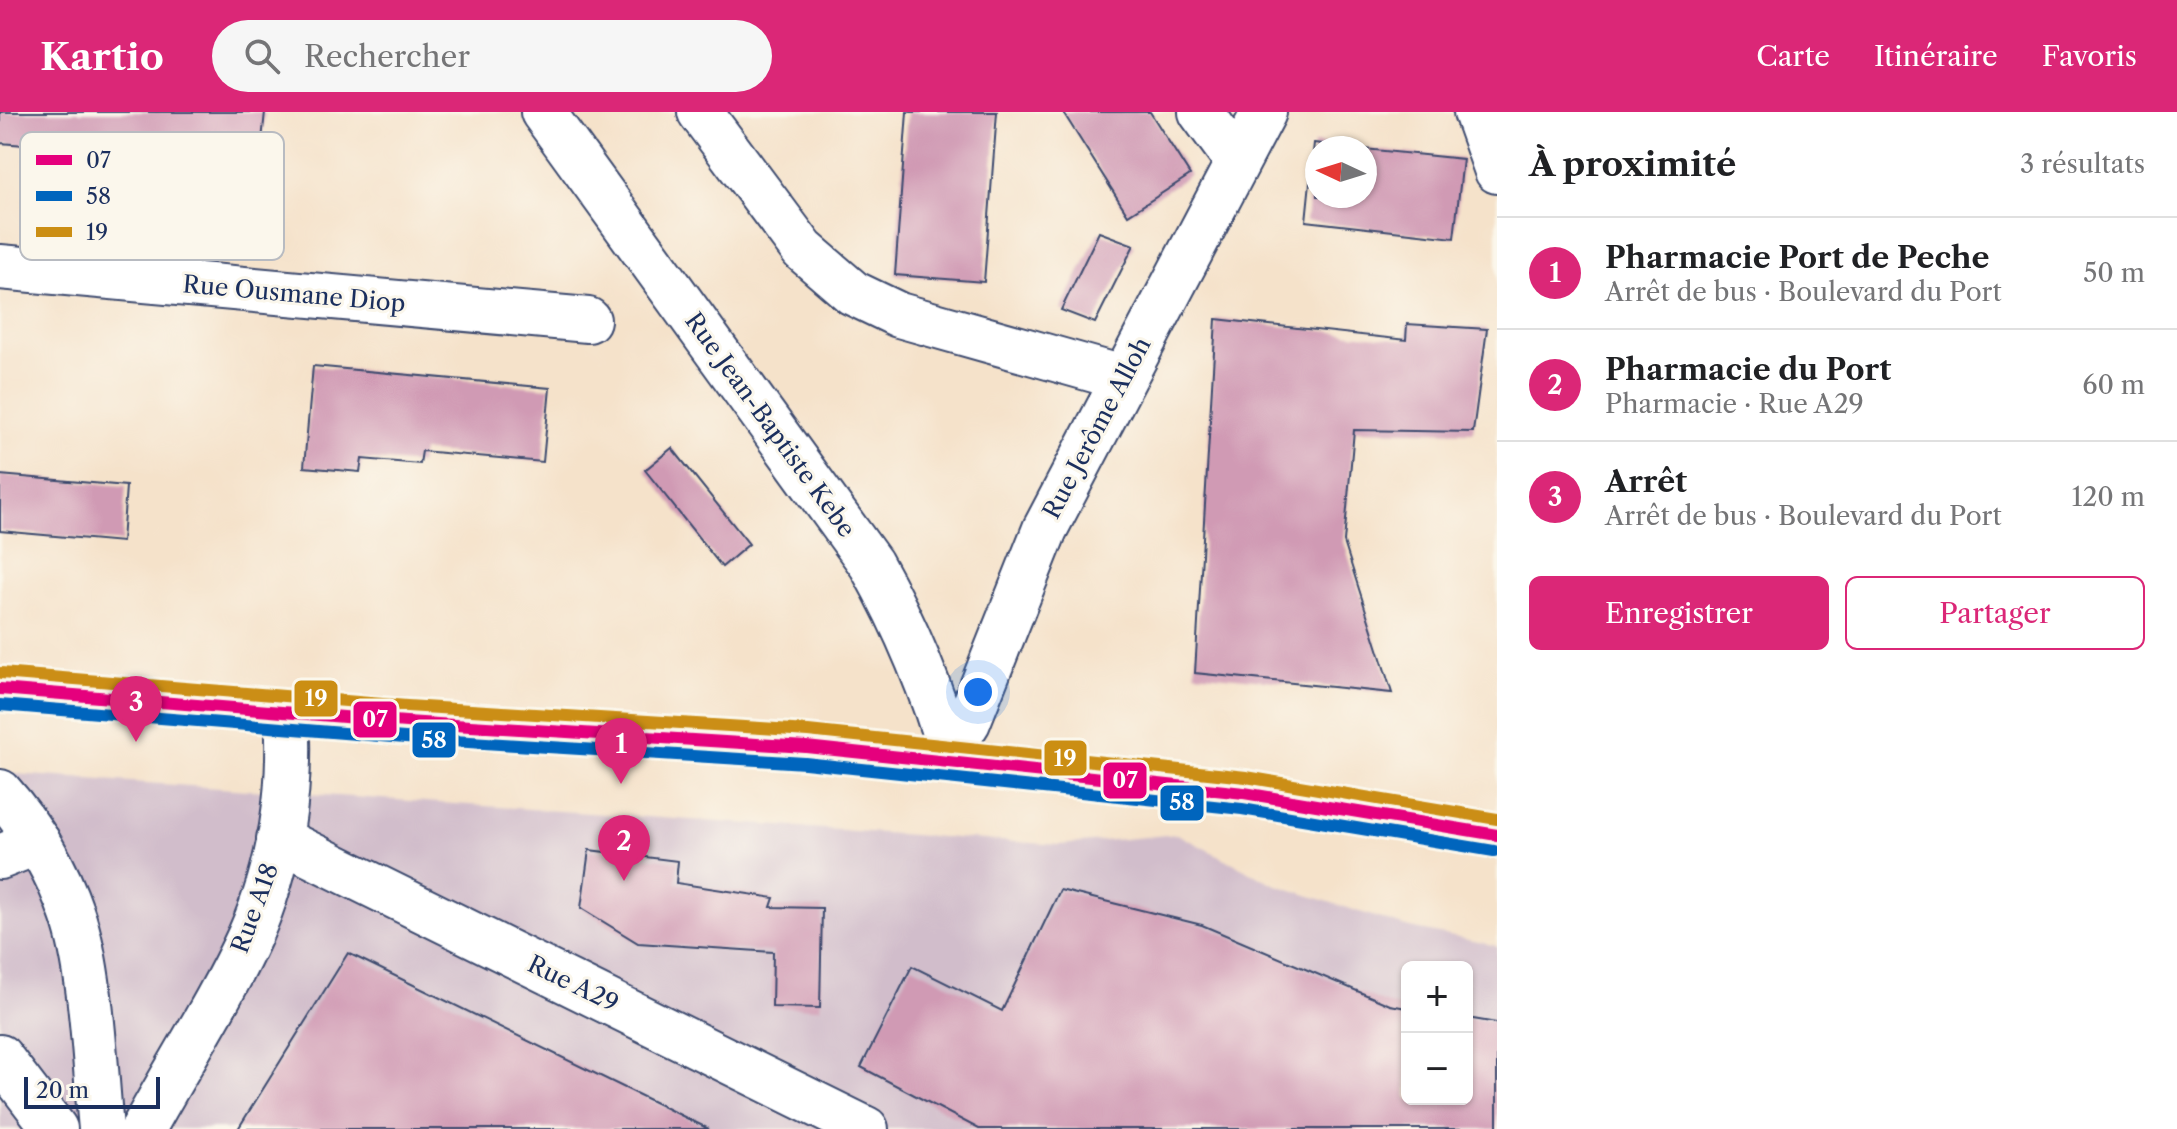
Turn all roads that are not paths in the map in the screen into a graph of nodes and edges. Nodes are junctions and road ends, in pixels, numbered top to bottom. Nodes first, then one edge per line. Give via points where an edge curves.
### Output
1 (543, 112) edge
2 (700, 112) edge
3 (1201, 112) edge
4 (1264, 112) edge
5 (1476, 112) edge
6 (1237, 161) junction
7 (1497, 171) edge
8 (0, 267) edge
9 (588, 320) dead end
10 (1123, 378) junction
11 (0, 689) edge
12 (287, 713) junction
13 (951, 757) junction
14 (0, 792) edge
15 (1497, 835) edge
16 (279, 839) junction
17 (19, 849) edge
18 (0, 1057) edge
19 (55, 1129) edge
20 (101, 1129) edge
21 (143, 1129) edge
22 (866, 1129) edge

1 - 13 street, Rue Jean-Baptiste Kebe via 871,564 904,623
2 - 10 street via 803,250 853,293 899,315
3 - 6 street
4 - 6 street, Rue Jerôme Alloh
5 - 7 street
6 - 10 street, Rue Jerôme Alloh
8 - 9 street, Rue Ousmane Diop
10 - 13 street, Rue Jerôme Alloh via 1045,529
11 - 12 main road
12 - 13 main road
12 - 16 street, Rue A18 via 288,783
13 - 15 main road via 1244,793
14 - 17 street
16 - 21 street, Rue A18 via 250,934
16 - 22 street, Rue A29
17 - 20 street via 73,915 86,983
18 - 19 street

